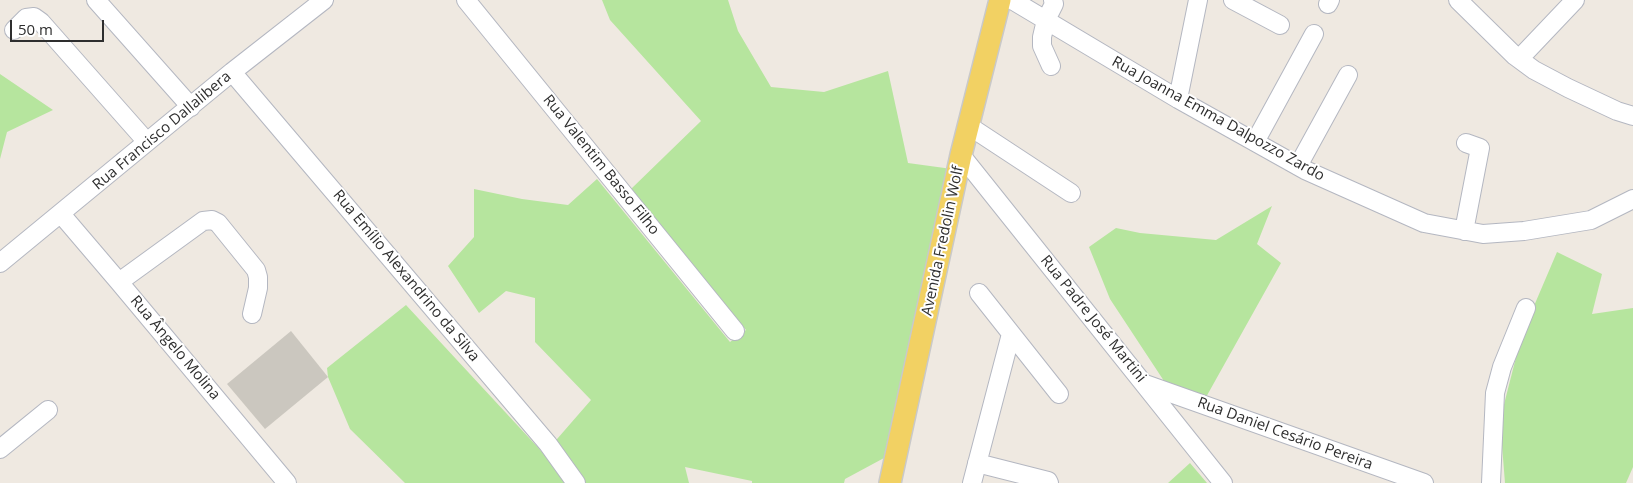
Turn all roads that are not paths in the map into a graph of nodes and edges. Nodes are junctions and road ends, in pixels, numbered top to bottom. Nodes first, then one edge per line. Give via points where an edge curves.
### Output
1 (96, 0) edge
2 (324, 0) edge
3 (466, 0) edge
4 (1010, 0) edge
5 (1053, 0) edge
6 (1198, 0) edge
7 (1234, 0) edge
8 (1458, 0) edge
9 (1575, 0) edge
10 (1046, 20) junction
11 (1280, 25) dead end
12 (14, 30) dead end
13 (1314, 34) dead end
14 (1519, 59) junction
15 (1050, 66) dead end
16 (232, 72) junction
17 (1348, 75) dead end
18 (1178, 99) junction
19 (191, 107) junction
20 (1633, 116) edge
21 (968, 126) junction
22 (147, 142) junction
23 (1255, 142) junction
24 (1466, 143) dead end
25 (961, 155) junction
26 (1298, 166) junction
27 (1071, 193) dead end
28 (1633, 199) edge
29 (61, 214) junction
30 (1464, 231) junction
31 (0, 263) edge
32 (119, 282) junction
33 (979, 293) dead end
34 (1526, 308) dead end
35 (252, 314) dead end
36 (735, 331) dead end
37 (1011, 334) junction
38 (1145, 384) junction
39 (1059, 394) dead end
40 (48, 410) dead end
41 (0, 449) edge
42 (977, 463) junction
43 (288, 483) edge
44 (576, 483) edge
45 (890, 483) edge
46 (972, 483) edge
47 (1050, 483) edge
48 (1223, 483) edge
49 (1424, 483) edge
50 (1491, 483) edge

1 - 19 street
2 - 16 street, Rua Francisco Dallalibera
3 - 36 street, Rua Valentim Basso Filho
4 - 10 street, Rua Joanna Emma Dalpozzo Zardo
4 - 21 main road, Avenida Fredolin Wolf
5 - 10 street
6 - 18 street
7 - 11 street
8 - 14 street
9 - 14 street
10 - 15 street via 1042,46
10 - 18 street, Rua Joanna Emma Dalpozzo Zardo
12 - 22 street via 26,18 34,17 41,22
13 - 23 street
14 - 20 street via 1568,88
16 - 19 street, Rua Francisco Dallalibera
16 - 44 street, Rua Emílio Alexandrino da Silva via 542,436
17 - 26 street
18 - 23 street, Rua Joanna Emma Dalpozzo Zardo
19 - 22 street, Rua Francisco Dallalibera
21 - 25 main road, Avenida Fredolin Wolf
21 - 27 street
22 - 29 street, Rua Francisco Dallalibera
23 - 26 street, Rua Joanna Emma Dalpozzo Zardo
24 - 30 street via 1480,148
25 - 38 street, Rua Padre José Martini
25 - 45 main road, Avenida Fredolin Wolf
26 - 30 street, Rua Joanna Emma Dalpozzo Zardo via 1424,223
28 - 30 street, Rua Joanna Emma Dalpozzo Zardo via 1591,220 1483,234
29 - 31 street, Rua Francisco Dallalibera
29 - 32 street, Rua Ângelo Molina
32 - 35 street via 203,221 212,220 256,270 258,288
32 - 43 street, Rua Ângelo Molina
33 - 37 street
34 - 50 street via 1495,393
37 - 39 street
37 - 42 street
38 - 48 street, Rua Padre José Martini
38 - 49 street, Rua Daniel Cesário Pereira
40 - 41 street
42 - 46 street
42 - 47 street

